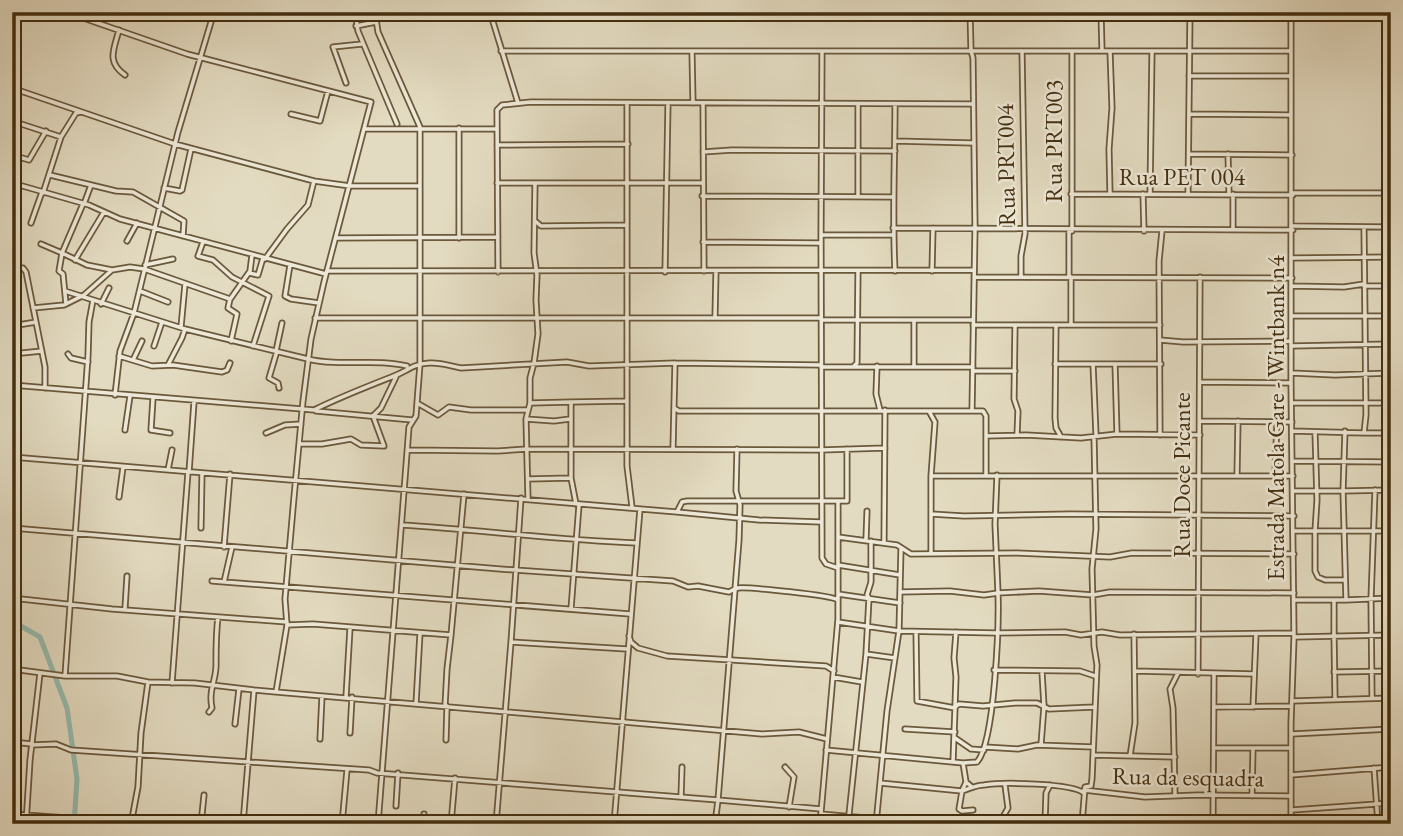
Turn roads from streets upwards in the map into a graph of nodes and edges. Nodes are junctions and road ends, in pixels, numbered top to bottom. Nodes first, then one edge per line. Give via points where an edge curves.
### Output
1 (66, 12) edge
2 (214, 12) edge
3 (355, 12) edge
4 (375, 12) edge
5 (490, 12) edge
6 (970, 12) edge
7 (1101, 12) edge
8 (1190, 12) edge
9 (1291, 12) edge
10 (376, 22) junction
11 (356, 26) junction
12 (119, 30) junction
13 (362, 44) junction
14 (1191, 50) junction
15 (501, 51) junction
16 (971, 51) junction
17 (1022, 51) junction
18 (1072, 51) junction
19 (1102, 51) junction
20 (1110, 51) junction
21 (1152, 51) junction
22 (1291, 51) junction
23 (692, 52) junction
24 (822, 52) junction
25 (200, 58) junction
26 (125, 75) dead end
27 (1188, 76) junction
28 (1292, 76) junction
29 (346, 83) dead end
30 (12, 88) edge
31 (328, 91) junction
32 (518, 103) junction
33 (668, 103) junction
34 (693, 103) junction
35 (703, 103) junction
36 (822, 103) junction
37 (627, 104) junction
38 (858, 104) junction
39 (895, 104) junction
40 (973, 104) junction
41 (76, 112) junction
42 (291, 114) dead end
43 (1190, 114) junction
44 (1292, 115) junction
45 (15, 121) edge
46 (397, 124) dead end
47 (459, 128) junction
48 (497, 128) junction
49 (364, 129) junction
50 (420, 129) junction
51 (46, 131) junction
52 (12, 133) edge
53 (61, 137) junction
54 (895, 141) junction
55 (973, 143) junction
56 (175, 144) junction
57 (628, 144) junction
58 (497, 145) junction
59 (191, 149) junction
60 (858, 150) junction
61 (821, 151) junction
62 (895, 151) junction
63 (703, 152) junction
64 (1189, 154) junction
65 (1228, 154) junction
66 (1292, 155) junction
67 (12, 157) edge
68 (19, 157) junction
69 (12, 171) edge
70 (50, 174) junction
71 (314, 181) junction
72 (12, 183) edge
73 (498, 183) junction
74 (535, 183) junction
75 (628, 183) junction
76 (666, 183) junction
77 (702, 183) junction
78 (18, 185) junction
79 (91, 185) junction
80 (350, 186) junction
81 (419, 186) junction
82 (164, 188) junction
83 (43, 192) junction
84 (1391, 193) edge
85 (1072, 194) junction
86 (1110, 194) junction
87 (1143, 194) junction
88 (1150, 194) junction
89 (1188, 194) junction
90 (1231, 194) junction
91 (1293, 194) junction
92 (702, 196) junction
93 (12, 197) edge
94 (821, 197) junction
95 (858, 197) junction
96 (892, 197) junction
97 (84, 204) junction
98 (160, 208) junction
99 (104, 212) junction
100 (535, 221) junction
101 (31, 223) dead end
102 (137, 223) junction
103 (628, 225) junction
104 (541, 226) junction
105 (1391, 227) edge
106 (156, 228) junction
107 (893, 228) junction
108 (933, 228) junction
109 (975, 228) junction
110 (1293, 228) junction
111 (1364, 228) junction
112 (1024, 229) junction
113 (1233, 229) junction
114 (1071, 231) junction
115 (1144, 231) junction
116 (1163, 231) junction
117 (535, 232) junction
118 (821, 235) junction
119 (893, 235) junction
120 (186, 237) junction
121 (498, 237) junction
122 (337, 238) junction
123 (419, 238) junction
124 (459, 238) junction
125 (127, 241) dead end
126 (203, 242) junction
127 (703, 242) junction
128 (821, 243) junction
129 (41, 244) dead end
130 (62, 253) junction
131 (259, 257) junction
132 (1364, 257) junction
133 (1391, 257) edge
134 (1292, 258) junction
135 (173, 259) dead end
136 (75, 260) junction
137 (290, 265) junction
138 (144, 267) junction
139 (12, 268) edge
140 (112, 270) junction
141 (974, 270) junction
142 (420, 271) junction
143 (537, 271) junction
144 (627, 271) junction
145 (704, 271) junction
146 (716, 271) junction
147 (821, 271) junction
148 (895, 271) junction
149 (932, 271) junction
150 (250, 272) junction
151 (498, 272) junction
152 (665, 272) junction
153 (858, 272) junction
154 (327, 273) junction
155 (974, 277) junction
156 (1021, 277) junction
157 (1070, 277) junction
158 (1160, 277) junction
159 (1200, 277) junction
160 (1292, 278) junction
161 (241, 282) junction
162 (185, 284) junction
163 (1364, 285) junction
164 (1292, 286) junction
165 (1391, 286) edge
166 (109, 289) dead end
167 (65, 291) junction
168 (139, 292) junction
169 (80, 296) junction
170 (89, 297) junction
171 (230, 299) junction
172 (168, 302) dead end
173 (319, 303) junction
174 (66, 304) junction
175 (101, 304) junction
176 (35, 309) junction
177 (134, 313) junction
178 (1292, 316) junction
179 (1391, 316) edge
180 (421, 317) junction
181 (715, 317) junction
182 (1365, 317) junction
183 (315, 318) junction
184 (537, 318) junction
185 (627, 318) junction
186 (821, 319) junction
187 (857, 320) junction
188 (914, 320) junction
189 (829, 321) junction
190 (36, 322) junction
191 (162, 322) junction
192 (973, 322) junction
193 (282, 323) dead end
194 (1014, 325) junction
195 (1056, 325) junction
196 (1071, 325) junction
197 (12, 326) edge
198 (1160, 326) junction
199 (183, 328) junction
200 (821, 329) junction
201 (1160, 340) junction
202 (142, 341) dead end
203 (231, 341) junction
204 (1199, 342) junction
205 (1292, 343) junction
206 (1366, 344) junction
207 (1391, 344) edge
208 (253, 345) junction
209 (154, 346) dead end
210 (42, 351) junction
211 (276, 351) junction
212 (12, 354) edge
213 (68, 354) dead end
214 (119, 356) junction
215 (308, 359) junction
216 (133, 360) junction
217 (88, 362) junction
218 (230, 363) dead end
219 (534, 363) junction
220 (675, 363) junction
221 (421, 364) junction
222 (627, 364) junction
223 (1055, 364) junction
224 (1093, 364) junction
225 (1115, 364) junction
226 (1161, 364) junction
227 (168, 365) junction
228 (857, 365) junction
229 (821, 366) junction
230 (877, 366) junction
231 (914, 366) junction
232 (409, 367) junction
233 (973, 369) junction
234 (1015, 371) junction
235 (1292, 373) junction
236 (1365, 373) junction
237 (1391, 373) edge
238 (397, 375) junction
239 (1200, 382) junction
240 (1291, 383) junction
241 (12, 385) edge
242 (47, 388) junction
243 (279, 388) dead end
244 (86, 391) junction
245 (115, 395) junction
246 (130, 396) junction
247 (153, 398) junction
248 (194, 401) junction
249 (627, 401) junction
250 (530, 402) junction
251 (571, 402) junction
252 (417, 403) junction
253 (1292, 403) junction
254 (1366, 403) junction
255 (1391, 403) edge
256 (302, 409) junction
257 (528, 410) junction
258 (882, 410) junction
259 (314, 411) junction
260 (675, 411) junction
261 (821, 411) junction
262 (939, 411) junction
263 (972, 411) junction
264 (930, 412) junction
265 (373, 416) junction
266 (526, 419) junction
267 (570, 419) junction
268 (412, 420) junction
269 (1200, 421) junction
270 (1238, 421) junction
271 (1277, 421) junction
272 (935, 422) junction
273 (1292, 422) junction
274 (301, 425) junction
275 (125, 430) dead end
276 (1292, 431) junction
277 (1315, 432) junction
278 (1345, 432) junction
279 (170, 433) dead end
280 (267, 433) dead end
281 (1364, 433) junction
282 (1391, 433) edge
283 (1117, 434) junction
284 (1017, 435) junction
285 (1058, 435) junction
286 (1200, 435) junction
287 (986, 436) junction
288 (1095, 436) junction
289 (1160, 436) junction
290 (299, 444) junction
291 (673, 448) junction
292 (885, 448) junction
293 (527, 449) junction
294 (570, 449) junction
295 (627, 449) junction
296 (737, 449) junction
297 (847, 449) junction
298 (172, 450) dead end
299 (407, 450) junction
300 (821, 450) junction
301 (12, 457) edge
302 (1293, 461) junction
303 (1316, 461) junction
304 (1344, 461) junction
305 (80, 462) junction
306 (1391, 462) edge
307 (123, 467) junction
308 (168, 470) junction
309 (188, 472) junction
310 (202, 473) junction
311 (230, 474) junction
312 (1095, 474) junction
313 (1199, 474) junction
314 (986, 475) junction
315 (997, 475) junction
316 (1237, 475) junction
317 (1275, 475) junction
318 (931, 476) junction
319 (1293, 476) junction
320 (571, 478) junction
321 (528, 479) junction
322 (296, 480) junction
323 (404, 490) junction
324 (1375, 490) junction
325 (1391, 490) edge
326 (736, 491) junction
327 (1294, 491) junction
328 (1316, 491) junction
329 (1343, 491) junction
330 (464, 494) junction
331 (119, 496) dead end
332 (521, 498) junction
333 (528, 499) junction
334 (731, 501) junction
335 (739, 501) junction
336 (821, 501) junction
337 (629, 502) junction
338 (838, 502) junction
339 (577, 505) junction
340 (623, 507) junction
341 (632, 508) junction
342 (640, 509) junction
343 (867, 511) dead end
344 (677, 512) junction
345 (931, 514) junction
346 (997, 514) junction
347 (1094, 514) junction
348 (1200, 514) junction
349 (1294, 516) junction
350 (740, 517) junction
351 (819, 522) junction
352 (402, 525) junction
353 (12, 528) edge
354 (201, 528) dead end
355 (461, 529) junction
356 (1294, 531) junction
357 (1315, 531) junction
358 (1344, 531) junction
359 (1374, 531) junction
360 (1391, 531) edge
361 (518, 533) junction
362 (74, 534) junction
363 (838, 537) junction
364 (576, 540) junction
365 (869, 541) junction
366 (183, 542) junction
367 (637, 543) junction
368 (884, 543) junction
369 (224, 547) junction
370 (232, 547) junction
371 (901, 548) junction
372 (291, 551) junction
373 (932, 553) junction
374 (998, 554) junction
375 (1200, 554) junction
376 (1294, 554) junction
377 (1093, 555) junction
378 (399, 559) junction
379 (458, 564) junction
380 (838, 566) junction
381 (515, 569) junction
382 (871, 570) junction
383 (574, 573) junction
384 (900, 575) junction
385 (127, 576) dead end
386 (634, 579) junction
387 (1345, 580) junction
388 (212, 581) dead end
389 (224, 582) junction
390 (287, 586) junction
391 (396, 588) junction
392 (734, 588) junction
393 (900, 592) junction
394 (998, 593) junction
395 (1199, 593) junction
396 (1294, 593) junction
397 (386, 594) junction
398 (838, 594) junction
399 (1093, 594) junction
400 (396, 596) junction
401 (833, 596) junction
402 (12, 598) edge
403 (869, 598) junction
404 (1391, 598) edge
405 (455, 599) junction
406 (1371, 599) junction
407 (838, 600) junction
408 (1294, 600) junction
409 (1334, 600) junction
410 (1346, 600) junction
411 (513, 603) junction
412 (900, 603) junction
413 (69, 604) junction
414 (125, 608) junction
415 (571, 610) junction
416 (176, 613) junction
417 (630, 614) junction
418 (218, 617) junction
419 (286, 622) junction
420 (838, 622) junction
421 (868, 626) junction
422 (350, 628) junction
423 (393, 631) junction
424 (899, 631) junction
425 (907, 631) junction
426 (916, 632) junction
427 (956, 632) junction
428 (420, 633) junction
429 (996, 633) junction
430 (1093, 633) junction
431 (628, 634) junction
432 (1134, 634) junction
433 (1199, 634) junction
434 (1256, 634) junction
435 (452, 635) junction
436 (1294, 635) junction
437 (1334, 635) junction
438 (1391, 635) edge
439 (1372, 636) junction
440 (899, 638) junction
441 (511, 642) junction
442 (638, 648) junction
443 (627, 652) junction
444 (866, 654) junction
445 (895, 658) junction
446 (730, 660) junction
447 (835, 663) junction
448 (826, 666) junction
449 (12, 670) edge
450 (995, 670) junction
451 (834, 671) junction
452 (1135, 671) junction
453 (1334, 671) junction
454 (1372, 671) junction
455 (1391, 671) edge
456 (1042, 672) junction
457 (40, 673) junction
458 (1178, 673) junction
459 (1198, 674) junction
460 (1214, 674) junction
461 (1254, 674) junction
462 (65, 676) junction
463 (1095, 676) junction
464 (833, 677) junction
465 (148, 682) junction
466 (862, 682) junction
467 (172, 683) junction
468 (211, 686) junction
469 (239, 689) junction
470 (254, 690) junction
471 (276, 692) junction
472 (322, 696) junction
473 (346, 697) junction
474 (352, 697) junction
475 (1372, 698) junction
476 (1391, 698) edge
477 (1335, 699) junction
478 (387, 702) junction
479 (416, 704) junction
480 (992, 704) junction
481 (1292, 704) junction
482 (955, 705) junction
483 (446, 706) junction
484 (1044, 706) junction
485 (1215, 707) junction
486 (1253, 707) junction
487 (1094, 708) junction
488 (505, 711) junction
489 (208, 712) dead end
490 (622, 721) junction
491 (235, 724) dead end
492 (905, 729) dead end
493 (1391, 729) edge
494 (724, 730) junction
495 (955, 732) junction
496 (350, 733) dead end
497 (1291, 734) junction
498 (955, 738) junction
499 (320, 739) dead end
500 (827, 739) junction
501 (446, 740) dead end
502 (12, 742) edge
503 (31, 744) junction
504 (1041, 746) junction
505 (1093, 747) junction
506 (985, 748) junction
507 (1215, 748) junction
508 (1291, 748) junction
509 (1253, 749) junction
510 (827, 750) junction
511 (855, 751) junction
512 (141, 754) junction
513 (883, 754) junction
514 (1093, 755) junction
515 (1133, 756) junction
516 (1175, 757) junction
517 (248, 762) junction
518 (953, 762) junction
519 (964, 763) junction
520 (682, 767) dead end
521 (785, 767) dead end
522 (1391, 767) edge
523 (1374, 768) junction
524 (348, 770) junction
525 (382, 772) junction
526 (398, 774) junction
527 (1291, 775) junction
528 (455, 778) junction
529 (966, 782) junction
530 (499, 783) junction
531 (880, 783) junction
532 (1005, 785) junction
533 (1050, 785) junction
534 (972, 787) junction
535 (1083, 790) junction
536 (962, 791) junction
537 (617, 793) junction
538 (204, 795) dead end
539 (1175, 796) junction
540 (1214, 796) junction
541 (1292, 796) junction
542 (681, 797) junction
543 (1252, 797) junction
544 (718, 800) junction
545 (1391, 803) edge
546 (1376, 805) junction
547 (396, 806) dead end
548 (789, 807) junction
549 (973, 810) dead end
550 (1292, 810) junction
551 (821, 812) junction
552 (12, 814) edge
553 (424, 814) dead end
554 (27, 815) junction
555 (849, 817) junction
556 (877, 821) edge
557 (131, 823) edge
558 (26, 824) edge
559 (149, 824) edge
560 (201, 824) edge
561 (243, 824) edge
562 (342, 824) edge
563 (378, 824) edge
564 (423, 824) edge
565 (450, 824) edge
566 (496, 824) edge
567 (614, 824) edge
568 (716, 824) edge
569 (820, 824) edge
570 (848, 824) edge
571 (999, 824) edge
572 (1045, 824) edge
573 (1082, 824) edge
574 (1213, 824) edge
575 (1291, 824) edge
576 (1378, 824) edge

1 - 12 street
2 - 25 street
3 - 11 street
4 - 10 street
5 - 15 street
6 - 16 street
7 - 19 street
8 - 14 street
9 - 22 street, Estrada Matola Gare - Wintbank n4
10 - 11 street
10 - 50 street
11 - 13 street
12 - 25 street
12 - 26 street via 112,59
13 - 29 street via 333,47
13 - 46 street
14 - 21 street
14 - 22 street
14 - 27 street
15 - 23 street
15 - 32 street
16 - 17 street
16 - 24 street
16 - 40 street
17 - 18 street
17 - 112 street, Rua PRT004
18 - 19 street
18 - 85 street, Rua PRT003
19 - 20 street
20 - 21 street
20 - 86 street
21 - 88 street
22 - 28 street, Estrada Matola Gare - Wintbank n4
23 - 24 street
23 - 34 street
24 - 36 street
25 - 31 street
25 - 56 street
27 - 28 street
27 - 43 street
28 - 44 street, Estrada Matola Gare - Wintbank n4
30 - 41 street
31 - 42 street via 320,121
31 - 49 street via 371,102
32 - 37 street
32 - 48 street via 499,106
33 - 34 street
33 - 37 street
33 - 76 street
34 - 35 street
35 - 36 street
35 - 63 street
36 - 38 street
36 - 61 street
37 - 57 street
38 - 39 street
38 - 60 street
39 - 40 street
39 - 54 street
40 - 55 street
41 - 53 street
41 - 56 street
43 - 44 street
43 - 64 street
44 - 66 street, Estrada Matola Gare - Wintbank n4
45 - 51 street
45 - 52 street
47 - 48 street
47 - 50 street
47 - 124 street
48 - 58 street
49 - 50 street
49 - 80 street
50 - 81 street
51 - 53 street
51 - 68 street via 29,160
53 - 70 street
54 - 55 street
54 - 62 street
55 - 109 street
56 - 59 street
56 - 82 street
57 - 58 street
57 - 75 street
58 - 73 street
59 - 71 street
59 - 82 street via 182,190
60 - 61 street
60 - 62 street
60 - 95 street
61 - 63 street
61 - 94 street
62 - 96 street
63 - 77 street
64 - 65 street
64 - 89 street
65 - 66 street
65 - 90 street
66 - 91 street, Estrada Matola Gare - Wintbank n4
67 - 68 street
68 - 69 street
70 - 79 street
70 - 83 street
71 - 80 street
71 - 131 street via 308,205
72 - 78 street
73 - 74 street
73 - 121 street
74 - 75 street
74 - 100 street
75 - 76 street
75 - 103 street
76 - 77 street
76 - 152 street
77 - 92 street
78 - 83 street
78 - 93 street
79 - 97 street
79 - 98 street via 132,191
80 - 81 street
80 - 122 street
81 - 123 street
82 - 98 street
83 - 97 street
83 - 101 street
84 - 91 street, Rua PET 004
85 - 86 street, Rua PET 004
85 - 114 street, Rua PRT003
86 - 87 street, Rua PET 004
87 - 88 street, Rua PET 004
87 - 115 street
88 - 89 street, Rua PET 004
89 - 90 street, Rua PET 004
90 - 91 street, Rua PET 004
90 - 113 street
91 - 110 street, Estrada Matola Gare - Wintbank n4
92 - 94 street
92 - 127 street
94 - 95 street
94 - 118 street
95 - 96 street
96 - 107 street
97 - 99 street
97 - 130 street
98 - 106 street
98 - 120 street via 185,222
99 - 102 street
99 - 136 street
100 - 104 street
100 - 117 street
102 - 106 street
102 - 125 street
103 - 104 street
103 - 144 street
104 - 117 street
105 - 111 street
106 - 120 street
106 - 138 street
107 - 108 street
107 - 119 street
108 - 109 street
108 - 149 street
109 - 112 street
109 - 141 street
110 - 111 street
110 - 113 street
110 - 134 street, Estrada Matola Gare - Wintbank n4
111 - 132 street
112 - 114 street
112 - 156 street, Rua PRT004
113 - 116 street
114 - 115 street
114 - 157 street, Rua PRT003
115 - 116 street
116 - 158 street
117 - 143 street
118 - 119 street
118 - 128 street
119 - 148 street
120 - 126 street
121 - 124 street
121 - 151 street
122 - 123 street
122 - 154 street
123 - 124 street
123 - 142 street
126 - 131 street
126 - 161 street via 198,256 213,260
127 - 128 street
127 - 145 street
128 - 147 street
129 - 130 street
130 - 136 street
130 - 167 street
131 - 137 street
131 - 150 street via 252,261
131 - 150 street via 258,275
132 - 133 street
132 - 134 street
132 - 163 street
134 - 160 street, Estrada Matola Gare - Wintbank n4
135 - 138 street
136 - 140 street
137 - 154 street
137 - 173 street via 285,296
138 - 140 street
138 - 162 street
138 - 168 street
139 - 176 street via 25,270
140 - 170 street
141 - 149 street
141 - 155 street
142 - 151 street
142 - 154 street
142 - 180 street
143 - 144 street
143 - 151 street
143 - 184 street
144 - 152 street
144 - 185 street
145 - 146 street
145 - 152 street
146 - 147 street
146 - 181 street
147 - 153 street
147 - 186 street
148 - 149 street
148 - 153 street
150 - 161 street
153 - 187 street
154 - 173 street
155 - 156 street
155 - 192 street
156 - 157 street
157 - 158 street
157 - 196 street, Rua PRT003
158 - 159 street
158 - 198 street
159 - 160 street
159 - 204 street, Rua Doce Picante
160 - 164 street, Estrada Matola Gare - Wintbank n4
161 - 171 street
161 - 208 street via 269,296
162 - 171 street
162 - 199 street
163 - 164 street
163 - 165 street
163 - 182 street
164 - 178 street, Estrada Matola Gare - Wintbank n4
166 - 175 street
167 - 169 street
167 - 174 street
168 - 172 street
168 - 177 street
169 - 170 street
169 - 174 street
170 - 175 street
170 - 217 street
171 - 203 street via 228,308 237,314
173 - 183 street
174 - 176 street
175 - 177 street
176 - 190 street
177 - 191 street
177 - 214 street
178 - 182 street
178 - 205 street, Estrada Matola Gare - Wintbank n4
179 - 182 street
180 - 183 street
180 - 184 street
180 - 221 street
181 - 185 street
181 - 186 street
182 - 206 street
183 - 215 street
184 - 185 street
184 - 219 street
185 - 222 street
186 - 189 street
186 - 200 street
187 - 188 street
187 - 189 street
187 - 228 street
188 - 192 street
188 - 231 street
189 - 200 street
190 - 197 street
190 - 210 street
191 - 199 street
191 - 209 street
192 - 194 street
192 - 233 street
193 - 211 street
194 - 195 street
194 - 234 street
195 - 196 street
195 - 223 street
196 - 198 street
198 - 201 street
199 - 203 street
199 - 227 street via 183,338
200 - 229 street
201 - 204 street
201 - 226 street
202 - 216 street
203 - 208 street
204 - 205 street
204 - 239 street, Rua Doce Picante
205 - 206 street
205 - 235 street, Estrada Matola Gare - Wintbank n4
206 - 207 street
206 - 236 street
208 - 211 street
210 - 212 street
210 - 242 street
211 - 215 street
211 - 243 street via 269,378
213 - 217 street
214 - 216 street
214 - 245 street
215 - 232 street
215 - 256 street
216 - 227 street
217 - 244 street
218 - 227 street via 222,372
219 - 221 street via 461,368
219 - 222 street
219 - 250 street
220 - 222 street
220 - 229 street
220 - 260 street
221 - 232 street
221 - 252 street
222 - 249 street
223 - 224 street
223 - 285 street
224 - 225 street
224 - 288 street
225 - 226 street
225 - 283 street
226 - 289 street
228 - 229 street
228 - 230 street
229 - 261 street
230 - 231 street
230 - 258 street via 876,394
231 - 233 street
232 - 238 street
233 - 234 street
233 - 263 street
234 - 284 street
235 - 236 street
235 - 240 street, Estrada Matola Gare - Wintbank n4
236 - 237 street
236 - 254 street
238 - 259 street
238 - 265 street
239 - 240 street
239 - 269 street, Rua Doce Picante
240 - 253 street, Estrada Matola Gare - Wintbank n4
241 - 242 street
242 - 244 street
244 - 245 street
244 - 305 street
245 - 246 street
246 - 247 street
246 - 275 street
247 - 248 street
247 - 279 street via 151,430
248 - 256 street
248 - 309 street
249 - 251 street
249 - 295 street
250 - 251 street
250 - 257 street
251 - 267 street
252 - 257 street via 438,415 449,407
252 - 268 street
253 - 254 street
253 - 273 street, Estrada Matola Gare - Wintbank n4
254 - 255 street
254 - 281 street
256 - 259 street
256 - 274 street
257 - 266 street
258 - 261 street
258 - 264 street
258 - 292 street
259 - 265 street
260 - 261 street
260 - 291 street
261 - 300 street
262 - 263 street
262 - 264 street
262 - 272 street
263 - 287 street via 985,413
264 - 272 street
265 - 268 street
265 - 290 street via 384,446 361,445 351,439
266 - 267 street
266 - 293 street
267 - 294 street
268 - 299 street
269 - 270 street
269 - 286 street, Rua Doce Picante
270 - 271 street
270 - 316 street
271 - 273 street
271 - 317 street
272 - 318 street
273 - 276 street, Estrada Matola Gare - Wintbank n4
274 - 280 street via 285,425
274 - 290 street
276 - 277 street
276 - 302 street, Estrada Matola Gare - Wintbank n4
277 - 278 street
277 - 303 street
278 - 281 street
278 - 304 street
281 - 282 street
283 - 288 street
283 - 289 street
284 - 285 street
284 - 287 street
285 - 288 street
286 - 289 street
286 - 313 street, Rua Doce Picante
287 - 314 street
288 - 312 street
290 - 322 street
291 - 295 street
291 - 296 street
292 - 297 street
292 - 368 street
293 - 294 street
293 - 299 street
293 - 321 street
294 - 295 street
294 - 320 street
295 - 337 street
296 - 300 street
296 - 326 street
297 - 300 street
297 - 338 street via 847,500
298 - 308 street
299 - 323 street
300 - 336 street
301 - 305 street
302 - 303 street
302 - 319 street, Estrada Matola Gare - Wintbank n4
303 - 304 street
303 - 328 street
304 - 306 street
304 - 329 street
305 - 307 street
305 - 362 street
307 - 308 street
307 - 331 street
308 - 309 street
309 - 310 street
309 - 366 street
310 - 311 street
310 - 354 street
311 - 322 street
311 - 369 street
312 - 313 street
312 - 315 street
312 - 347 street
313 - 316 street
313 - 348 street, Rua Doce Picante
314 - 315 street
314 - 318 street
315 - 346 street
316 - 317 street
317 - 319 street
318 - 345 street
319 - 327 street, Estrada Matola Gare - Wintbank n4
320 - 321 street
320 - 339 street
321 - 333 street
322 - 323 street
322 - 372 street
323 - 330 street
323 - 352 street
324 - 325 street
324 - 329 street
324 - 359 street
326 - 334 street
326 - 335 street
327 - 328 street
327 - 349 street, Estrada Matola Gare - Wintbank n4
328 - 329 street
328 - 357 street
329 - 358 street
330 - 332 street
330 - 355 street
332 - 333 street
332 - 361 street
333 - 339 street
334 - 335 street
334 - 344 street via 684,501
335 - 336 street
335 - 350 street
336 - 338 street
336 - 351 street
337 - 340 street
337 - 341 street
338 - 363 street
339 - 340 street
339 - 364 street
340 - 341 street
341 - 342 street
342 - 344 street
342 - 367 street
343 - 365 street
344 - 350 street
345 - 346 street
345 - 373 street
346 - 347 street
346 - 374 street
347 - 348 street
347 - 377 street
348 - 349 street
348 - 375 street, Rua Doce Picante
349 - 356 street, Estrada Matola Gare - Wintbank n4
350 - 351 street
350 - 392 street
351 - 380 street via 823,560
352 - 355 street
352 - 378 street
353 - 362 street
355 - 361 street
355 - 379 street
356 - 357 street
356 - 376 street, Estrada Matola Gare - Wintbank n4
357 - 358 street
357 - 387 street via 1318,577
358 - 359 street
358 - 387 street
359 - 360 street
359 - 406 street
361 - 364 street
361 - 381 street
362 - 366 street
362 - 413 street
363 - 365 street
363 - 380 street
364 - 367 street
364 - 383 street
365 - 368 street
365 - 382 street
366 - 369 street
366 - 416 street
367 - 386 street
368 - 371 street
369 - 370 street
370 - 372 street
370 - 389 street
371 - 373 street via 909,554
371 - 384 street
372 - 378 street
372 - 390 street
373 - 374 street
374 - 377 street
374 - 394 street
375 - 376 street
375 - 377 street
375 - 395 street, Rua Doce Picante
376 - 396 street, Estrada Matola Gare - Wintbank n4
377 - 399 street
378 - 379 street
378 - 391 street
379 - 381 street
379 - 405 street
380 - 382 street
380 - 398 street
381 - 383 street
381 - 411 street
382 - 384 street
382 - 403 street
383 - 386 street
383 - 415 street
384 - 393 street
385 - 414 street
386 - 392 street via 729,592
386 - 417 street
387 - 410 street
388 - 389 street
389 - 390 street
390 - 397 street
390 - 419 street
391 - 397 street
391 - 400 street
392 - 401 street
392 - 446 street
393 - 394 street
393 - 412 street
394 - 399 street
394 - 429 street
395 - 396 street
395 - 399 street
395 - 433 street, Rua Doce Picante
396 - 408 street, Estrada Matola Gare - Wintbank n4
397 - 400 street
398 - 401 street
398 - 403 street
398 - 407 street
399 - 430 street
400 - 405 street
400 - 423 street
401 - 407 street
402 - 413 street
403 - 412 street
403 - 421 street
404 - 406 street
405 - 411 street
405 - 435 street
406 - 410 street
406 - 439 street
407 - 420 street
408 - 409 street
408 - 436 street, Estrada Matola Gare - Wintbank n4
409 - 410 street
409 - 437 street
411 - 415 street
411 - 441 street
412 - 424 street
413 - 414 street
413 - 462 street
414 - 416 street
415 - 417 street
416 - 418 street
416 - 467 street
417 - 431 street
418 - 419 street
418 - 468 street
419 - 422 street
419 - 471 street
420 - 421 street
420 - 447 street
421 - 424 street
421 - 444 street
422 - 423 street
422 - 473 street
423 - 428 street
423 - 478 street
424 - 425 street
424 - 440 street
425 - 426 street
425 - 440 street
426 - 427 street
426 - 482 street via 917,701
427 - 429 street
427 - 482 street
428 - 435 street
428 - 479 street
429 - 430 street
429 - 450 street
430 - 432 street
430 - 463 street
431 - 442 street
431 - 443 street
432 - 433 street
432 - 452 street
433 - 434 street
433 - 459 street, Rua Doce Picante
434 - 436 street
434 - 461 street
435 - 483 street
436 - 437 street
436 - 481 street, Estrada Matola Gare - Wintbank n4
437 - 439 street
437 - 453 street
438 - 439 street
439 - 454 street
440 - 445 street
441 - 443 street
441 - 488 street
442 - 443 street
442 - 446 street via 667,656
443 - 490 street
444 - 445 street
444 - 466 street
445 - 513 street
446 - 448 street
446 - 494 street
447 - 448 street
447 - 451 street
448 - 451 street
449 - 457 street
450 - 456 street
450 - 480 street
451 - 464 street
452 - 458 street
452 - 515 street
453 - 454 street
453 - 477 street
454 - 455 street
454 - 475 street
456 - 463 street via 1080,671
456 - 484 street
457 - 462 street
457 - 503 street
458 - 459 street
458 - 516 street via 1170,689
459 - 460 street
460 - 461 street
460 - 485 street
461 - 486 street
462 - 465 street via 115,676
463 - 487 street
464 - 466 street
464 - 500 street
465 - 467 street
465 - 512 street
466 - 511 street
467 - 468 street
468 - 469 street
468 - 489 street via 212,708
469 - 470 street
469 - 491 street
470 - 471 street
470 - 517 street
471 - 472 street
472 - 473 street
472 - 499 street
473 - 474 street
474 - 478 street
474 - 496 street
475 - 476 street
475 - 477 street
477 - 481 street
478 - 479 street
478 - 525 street
479 - 483 street
480 - 482 street
480 - 484 street
480 - 506 street
481 - 486 street
481 - 497 street, Estrada Matola Gare - Wintbank n4
482 - 495 street
483 - 488 street
483 - 501 street
484 - 487 street
484 - 504 street
485 - 486 street
485 - 507 street
487 - 505 street
488 - 490 street
488 - 530 street
490 - 494 street
490 - 537 street
492 - 495 street
493 - 497 street
494 - 500 street via 799,732
494 - 544 street
495 - 498 street
497 - 508 street, Estrada Matola Gare - Wintbank n4
498 - 506 street via 971,749
498 - 518 street
500 - 510 street
502 - 503 street
503 - 512 street
503 - 554 street
504 - 505 street
504 - 506 street
505 - 514 street
506 - 519 street via 977,762
507 - 509 street
507 - 540 street
508 - 509 street
508 - 527 street, Estrada Matola Gare - Wintbank n4
509 - 543 street
510 - 511 street
510 - 551 street
511 - 513 street
511 - 555 street
512 - 517 street
512 - 557 street
513 - 518 street
513 - 531 street
514 - 515 street
514 - 535 street via 1091,786
515 - 516 street
516 - 539 street
517 - 524 street
517 - 561 street
518 - 519 street
519 - 529 street
520 - 542 street
521 - 548 street via 794,777
522 - 523 street
523 - 527 street
523 - 546 street
524 - 525 street
524 - 562 street
525 - 526 street
525 - 563 street
526 - 528 street
526 - 547 street
527 - 541 street, Estrada Matola Gare - Wintbank n4
528 - 530 street
528 - 565 street
529 - 534 street
529 - 536 street
530 - 537 street
530 - 566 street
531 - 536 street
531 - 556 street
532 - 533 street, Rua da esquadra
532 - 534 street, Rua da esquadra
532 - 571 street via 1008,808
533 - 535 street, Rua da esquadra
533 - 572 street
534 - 536 street, Rua da esquadra
535 - 539 street, Rua da esquadra
535 - 573 street
536 - 549 street via 959,809
537 - 542 street
537 - 567 street
538 - 560 street
539 - 540 street, Rua da esquadra
540 - 543 street, Rua da esquadra
540 - 574 street
541 - 543 street, Rua da esquadra
541 - 550 street, Estrada Matola Gare - Wintbank n4
542 - 544 street
544 - 548 street
544 - 568 street
545 - 546 street
546 - 550 street
546 - 576 street
548 - 551 street
550 - 575 street, Estrada Matola Gare - Wintbank n4
551 - 555 street
551 - 569 street
552 - 554 street
553 - 564 street
554 - 557 street
554 - 558 street
555 - 556 street
555 - 570 street
557 - 559 street

